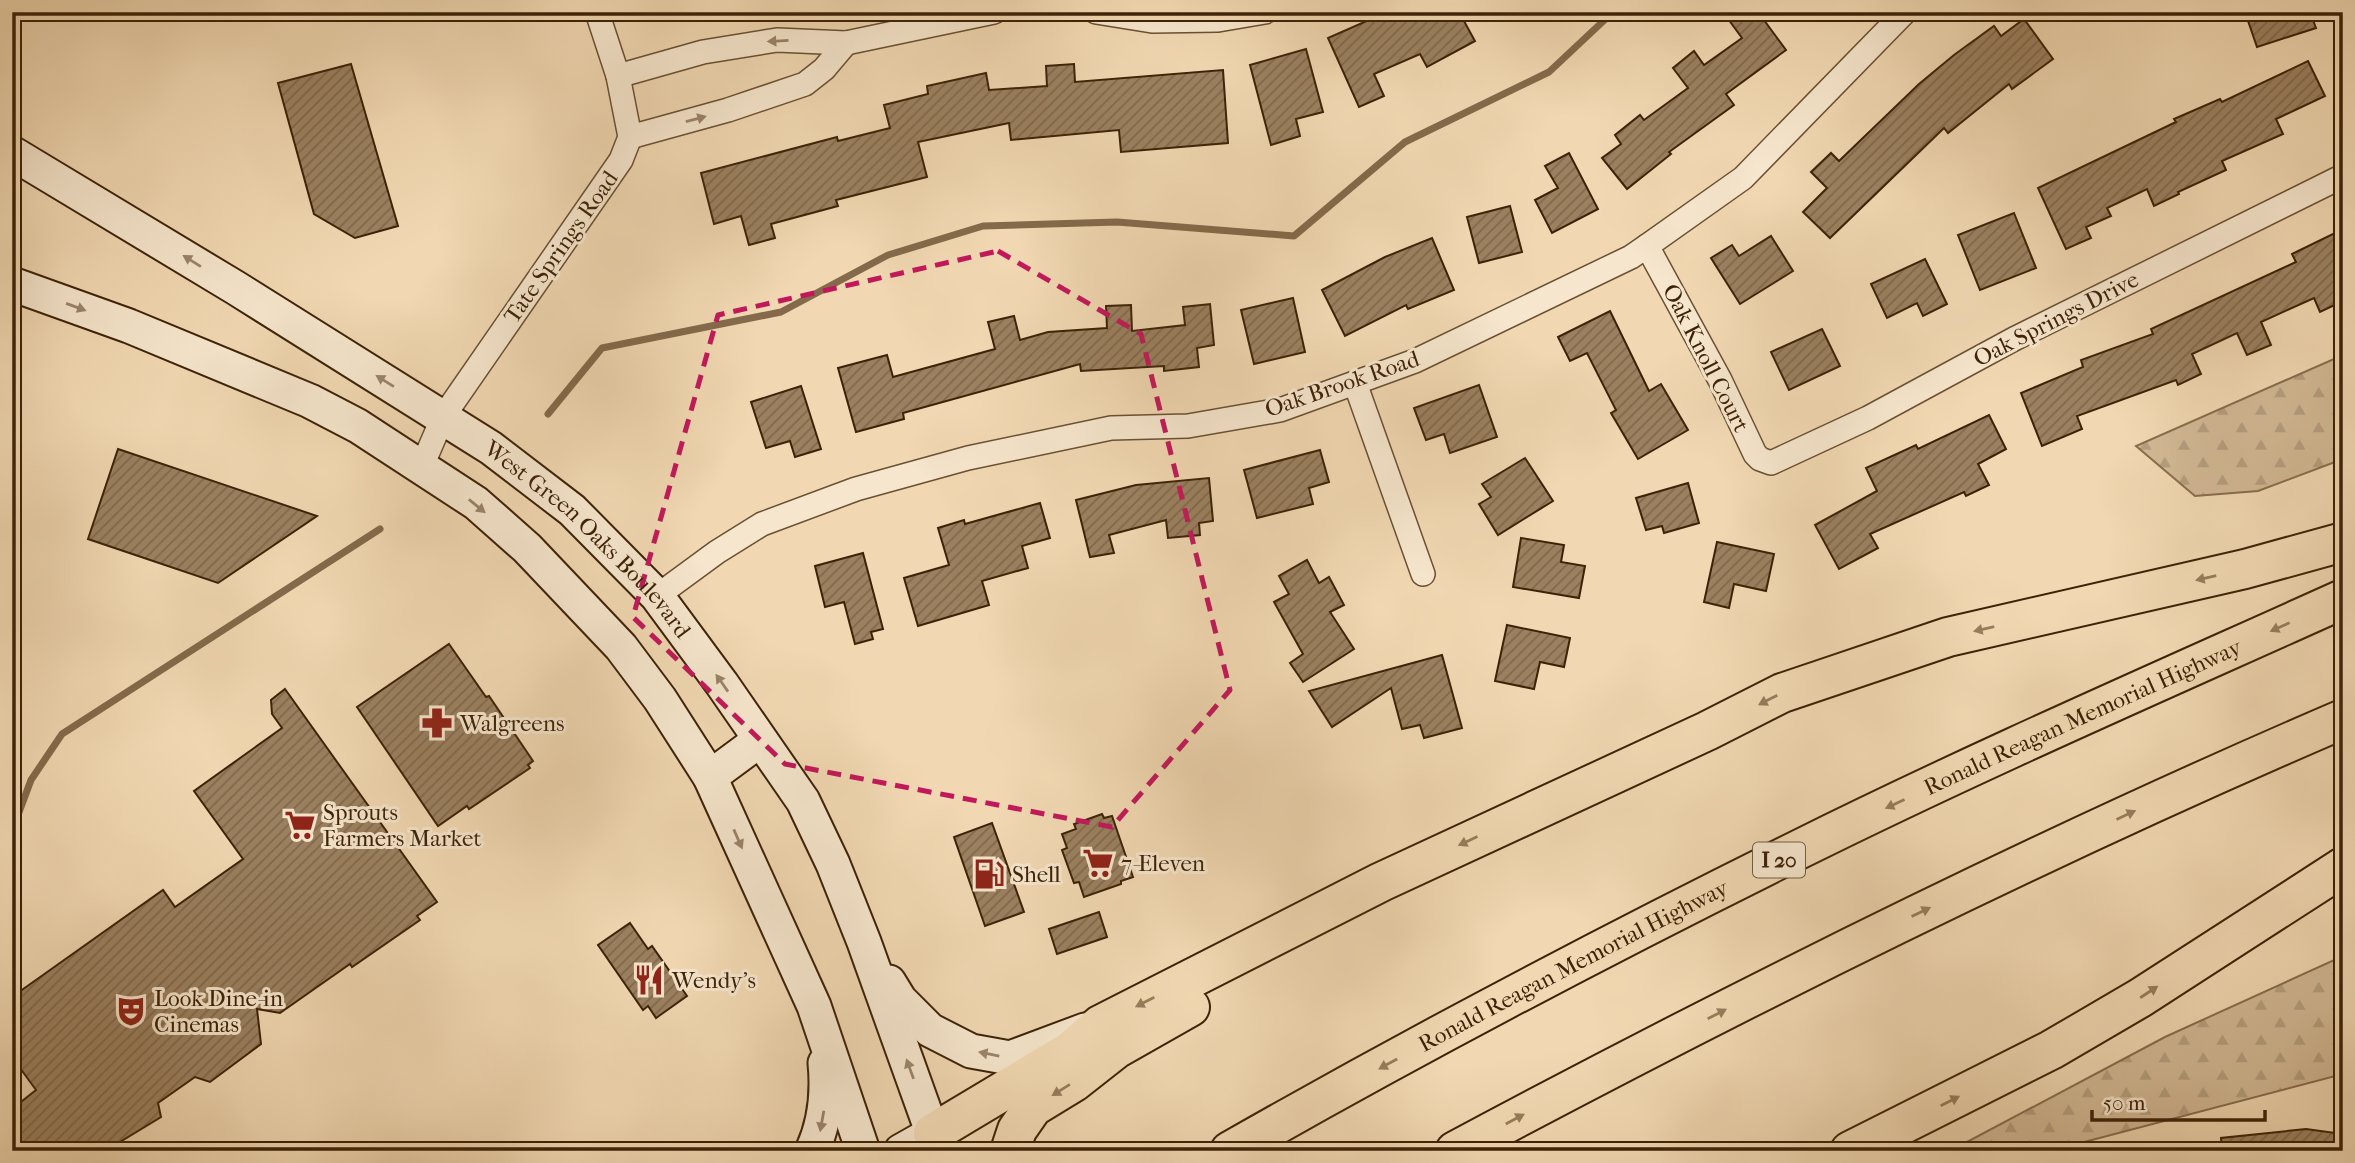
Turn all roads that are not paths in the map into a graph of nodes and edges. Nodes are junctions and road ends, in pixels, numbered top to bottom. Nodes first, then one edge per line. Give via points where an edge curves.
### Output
1 (597, 12) edge
2 (993, 12) edge
3 (1096, 12) edge
4 (1265, 12) edge
5 (1905, 12) edge
6 (1217, 16) edge
7 (846, 43) junction
8 (618, 76) junction
9 (630, 137) junction
10 (12, 153) edge
11 (2343, 176) edge
12 (1647, 246) junction
13 (12, 284) edge
14 (1355, 383) junction
15 (443, 417) junction
16 (1771, 463) joint
17 (422, 466) junction
18 (2343, 542) edge
19 (1423, 574) dead end
20 (657, 596) junction
21 (2343, 599) edge
22 (2343, 719) edge
23 (760, 740) junction
24 (710, 777) junction
25 (2343, 867) edge
26 (1381, 882) junction
27 (864, 942) junction
28 (814, 1006) junction
29 (1100, 1025) junction
30 (936, 1142) edge
31 (811, 1151) edge
32 (863, 1151) edge
33 (901, 1151) edge
34 (1010, 1151) edge
35 (1230, 1151) edge
36 (1455, 1151) edge
37 (1850, 1151) edge

1 - 8 street
2 - 7 street
3 - 6 street via 1152,21
4 - 6 street
5 - 12 street, Oak Brook Road via 1743,178
7 -> 8 street via 777,40 703,52
9 -> 7 street via 805,84
8 - 9 street
9 - 15 street, Tate Springs Road via 621,160
15 -> 10 main road, West Green Oaks Boulevard
11 - 16 street, Oak Springs Drive
12 - 14 street, Oak Brook Road via 1415,361
12 - 16 street, Oak Knoll Court via 1755,454
13 -> 17 main road, West Green Oaks Boulevard via 129,326 310,401
14 - 19 street
14 - 20 street, Oak Brook Road via 1280,410 1188,426 1111,428 968,458 856,489 762,524
15 - 17 street, Tate Springs Road
15 - 20 main road, West Green Oaks Boulevard via 572,510
17 -> 24 main road, West Green Oaks Boulevard via 527,548 621,647
18 -> 26 highway via 1948,637 1859,665 1782,693
23 -> 20 main road, West Green Oaks Boulevard
21 -> 35 highway, Ronald Reagan Memorial Highway / I 20 via 1798,850 1505,1000
36 -> 22 highway via 1913,916
23 - 24 main road
23 - 27 main road, West Green Oaks Boulevard via 803,801
24 -> 28 main road, West Green Oaks Boulevard
37 -> 25 highway via 2051,1050 2140,999
26 -> 29 highway
26 -> 34 highway via 1344,917 1116,1049 1033,1107 1017,1130
29 -> 27 main road via 1010,1058 971,1051 930,1030 900,1000
30 -> 27 main road, West Green Oaks Boulevard
28 -> 31 main road via 827,1084 821,1130
28 - 32 main road, West Green Oaks Boulevard
29 - 30 highway via 1070,1051
30 - 33 main road

